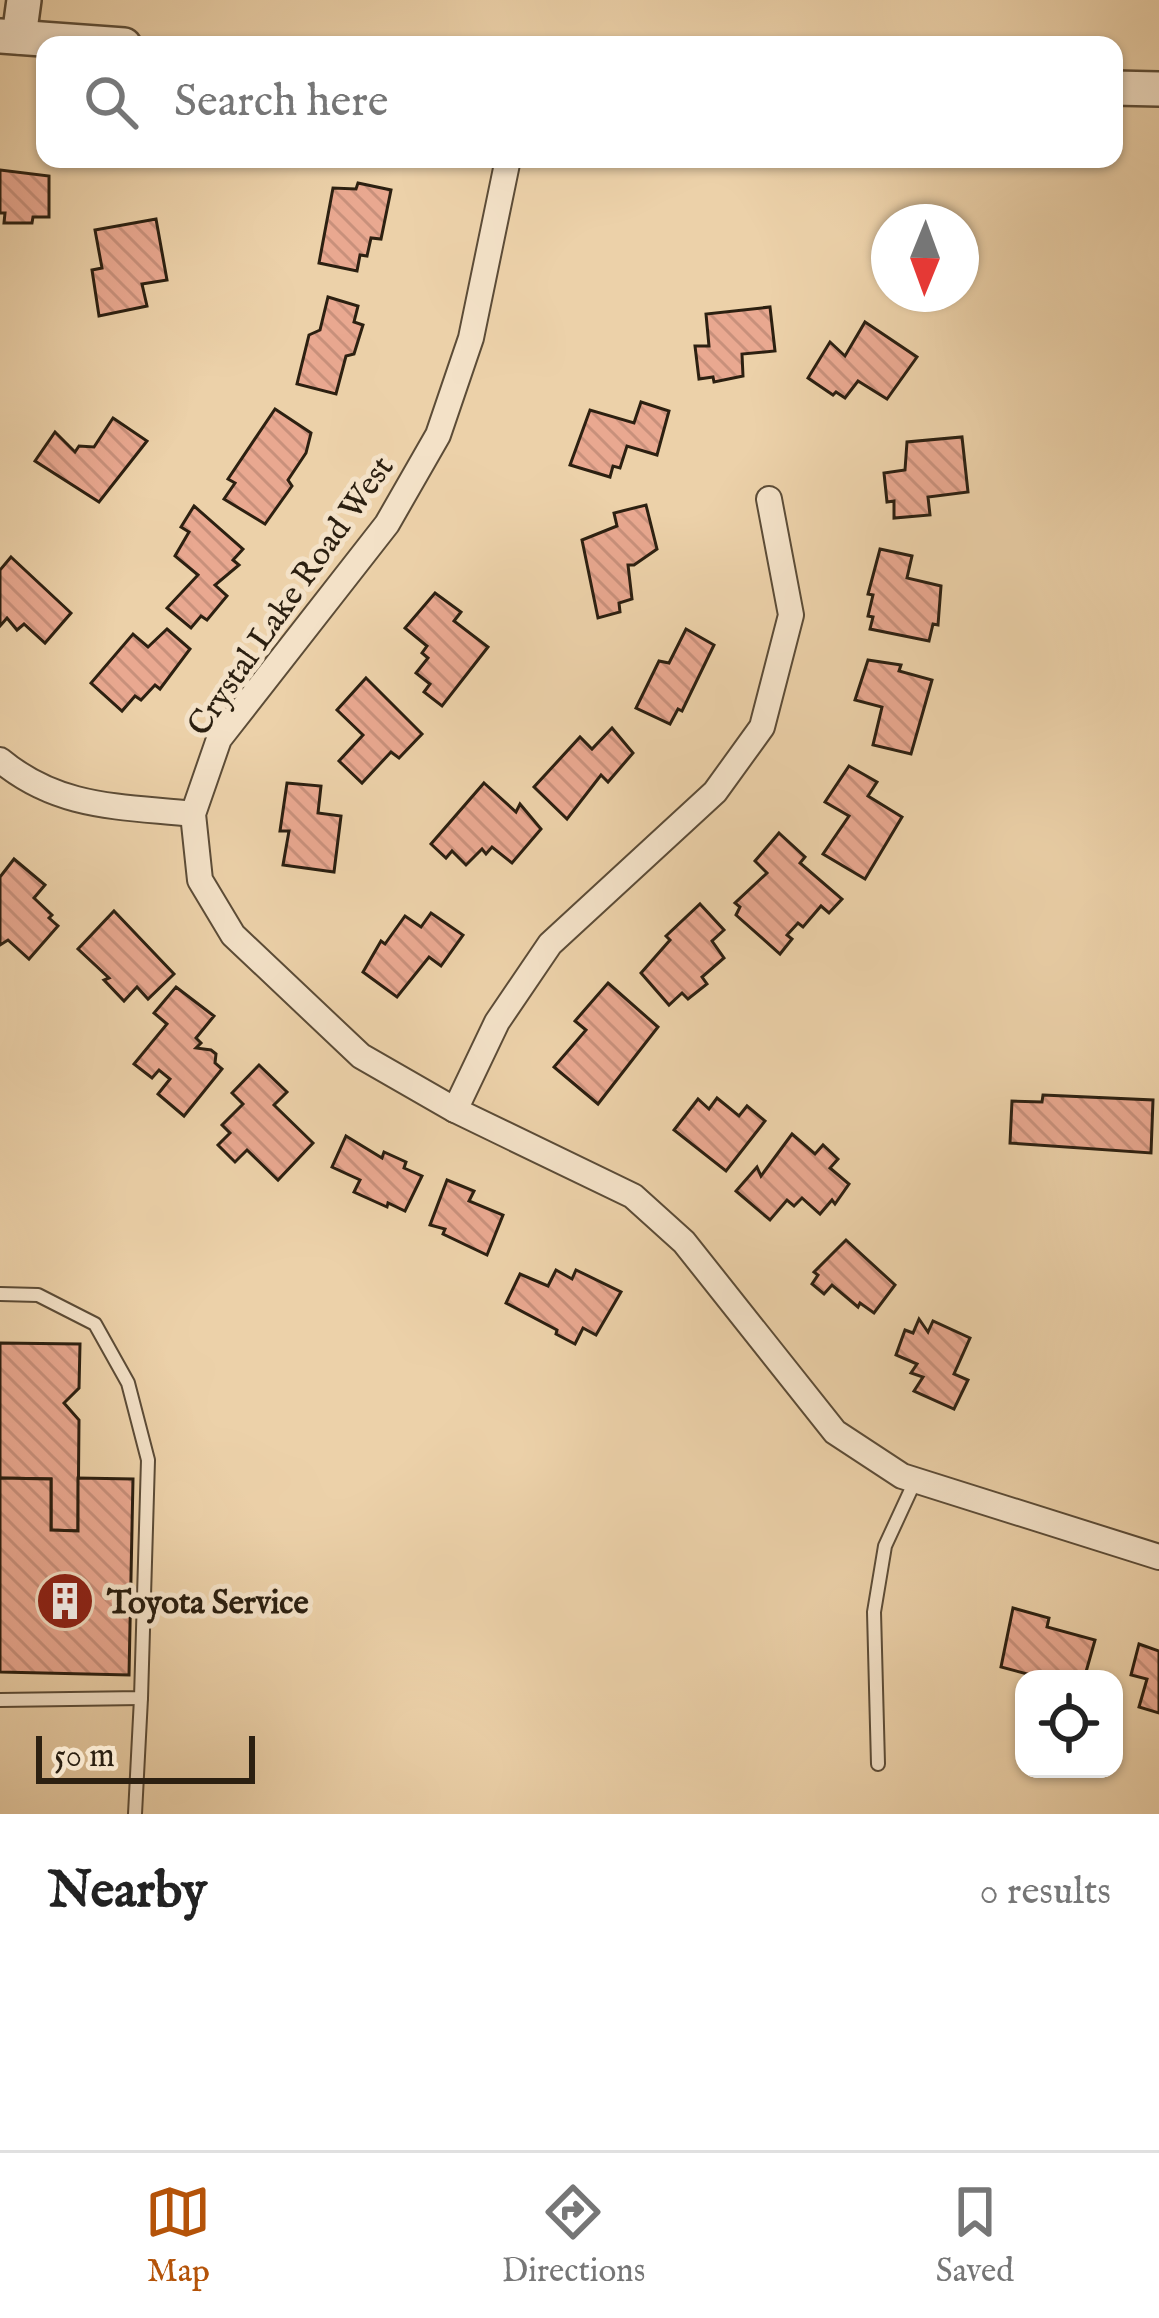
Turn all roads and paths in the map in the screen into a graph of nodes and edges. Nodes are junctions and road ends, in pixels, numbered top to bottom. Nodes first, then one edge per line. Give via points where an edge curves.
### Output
1 (24, 0) edge
2 (10, 36) edge
3 (1123, 88) edge
4 (1159, 89) edge
5 (506, 168) edge
6 (769, 499) dead end
7 (0, 760) edge
8 (193, 814) junction
9 (455, 1109) junction
10 (0, 1294) edge
11 (915, 1481) junction
12 (1159, 1557) edge
13 (141, 1698) junction
14 (0, 1700) edge
15 (878, 1764) dead end
16 (135, 1814) edge

1 - 2 street
3 - 4 street
5 - 8 street, Crystal Lake Road West via 471,338 438,435 387,524 219,739
6 - 9 street via 791,615 762,727 716,792 550,944 497,1022
7 - 8 street via 27,783 71,801
8 - 9 street, Crystal Lake Road West via 200,880 233,935 362,1056
9 - 11 street, Crystal Lake Road West via 633,1196 684,1242 835,1432
10 - 13 lane via 38,1294 95,1324 128,1383 148,1460
11 - 12 street, Crystal Lake Road West
11 - 15 lane via 885,1546 874,1612
13 - 14 lane
13 - 16 lane

